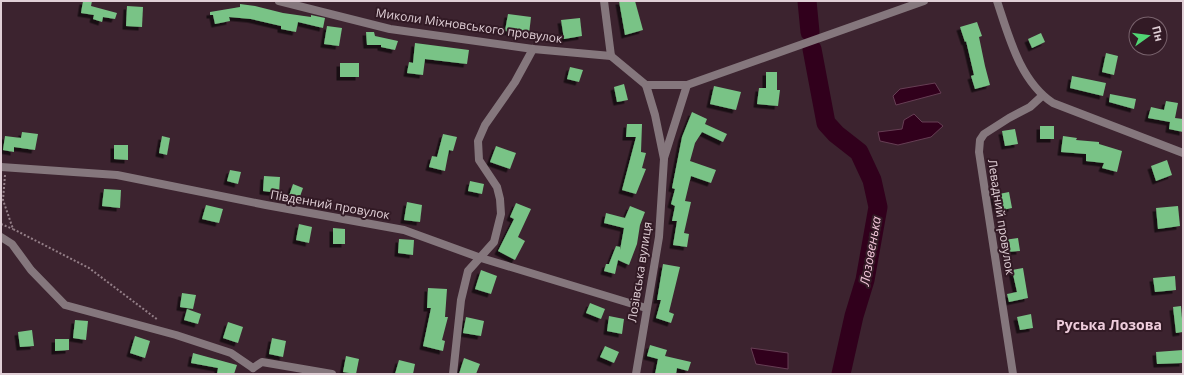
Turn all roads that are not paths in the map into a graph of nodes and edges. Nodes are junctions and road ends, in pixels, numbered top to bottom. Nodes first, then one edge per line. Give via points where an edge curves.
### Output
1 (279, 1) edge
2 (604, 1) edge
3 (924, 1) edge
4 (997, 1) edge
5 (533, 49) junction
6 (611, 56) junction
7 (646, 85) junction
8 (687, 85) junction
9 (1042, 96) junction
10 (1183, 153) edge
11 (664, 159) junction
12 (3, 166) edge
13 (1, 237) edge
14 (481, 258) junction
15 (646, 308) junction
16 (255, 371) edge
17 (332, 374) edge
18 (453, 374) edge
19 (636, 374) edge
20 (1013, 374) edge

1 - 5 street, Миколи Міхновського провулок via 390,29
2 - 6 street
3 - 8 street
4 - 9 street via 1022,68
5 - 6 street, Миколи Міхновського провулок
5 - 14 street via 515,82 485,125 478,141 479,160 497,187 501,214 494,242
6 - 7 street
7 - 8 street
7 - 11 street, Лозівська вулиця
8 - 11 street
9 - 10 street via 1053,103
9 - 20 street, Левадний провулок via 1030,107 984,134 980,140 979,152
11 - 15 street, Лозівська вулиця via 660,237
12 - 14 street, Південний провулок via 117,175 266,206 404,230
13 - 16 street via 12,244 31,270 66,305 231,353
14 - 15 street, Південний провулок
14 - 18 street via 468,271 461,300
15 - 19 street, Лозівська вулиця
16 - 17 street via 262,362

